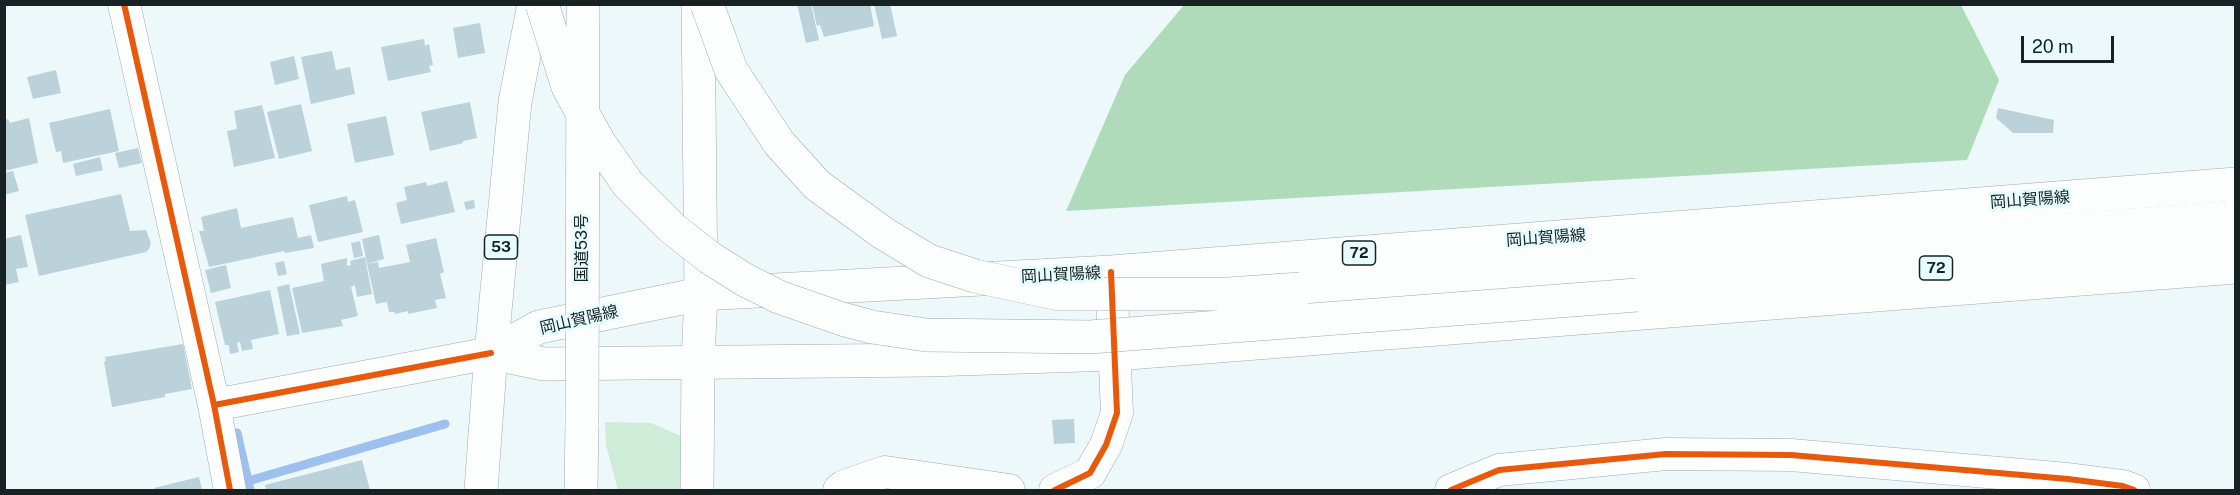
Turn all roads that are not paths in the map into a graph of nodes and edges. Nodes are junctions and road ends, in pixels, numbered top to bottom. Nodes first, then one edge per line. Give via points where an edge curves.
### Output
1 (124, 4) edge
2 (534, 4) edge
3 (542, 4) edge
4 (584, 4) edge
5 (698, 4) edge
6 (707, 4) edge
7 (2235, 184) edge
8 (2235, 217) edge
9 (2235, 242) edge
10 (2235, 267) edge
11 (1111, 272) junction
12 (701, 294) junction
13 (491, 353) junction
14 (1115, 354) junction
15 (698, 361) junction
16 (214, 405) junction
17 (230, 490) edge
18 (481, 490) edge
19 (581, 490) edge
20 (697, 490) edge
21 (839, 490) edge
22 (1009, 490) edge
23 (1055, 490) edge
24 (1451, 490) edge
25 (2134, 490) edge

1 - 16 street
2 - 13 main road, 53 via 515,102
3 - 9 main road, 72, bridge via 568,87 600,144 628,184 672,228 710,258 779,297 872,327 926,335 1090,337 1637,295
4 - 19 main road, 国道53号, bridge
5 - 12 main road
6 - 8 main road, 72, bridge via 731,69 778,143 817,185 929,261 975,276 1059,294 1229,294
7 - 11 main road, 岡山賀陽線 / 72
10 - 14 main road, 岡山賀陽線 / 72
11 - 12 main road, 岡山賀陽線 / 72
11 - 14 street
12 - 13 main road, 岡山賀陽線 / 72 via 539,327
12 - 15 main road
13 - 15 main road, 岡山賀陽線 / 72 via 544,364
13 - 16 street
13 - 18 main road, 53
14 - 15 main road, 岡山賀陽線 / 72
14 - 23 street via 1117,413 1106,445 1090,473
15 - 20 main road
16 - 17 street
21 - 22 street via 885,472
24 - 25 street via 1499,470 1666,454 1791,456 2068,478

